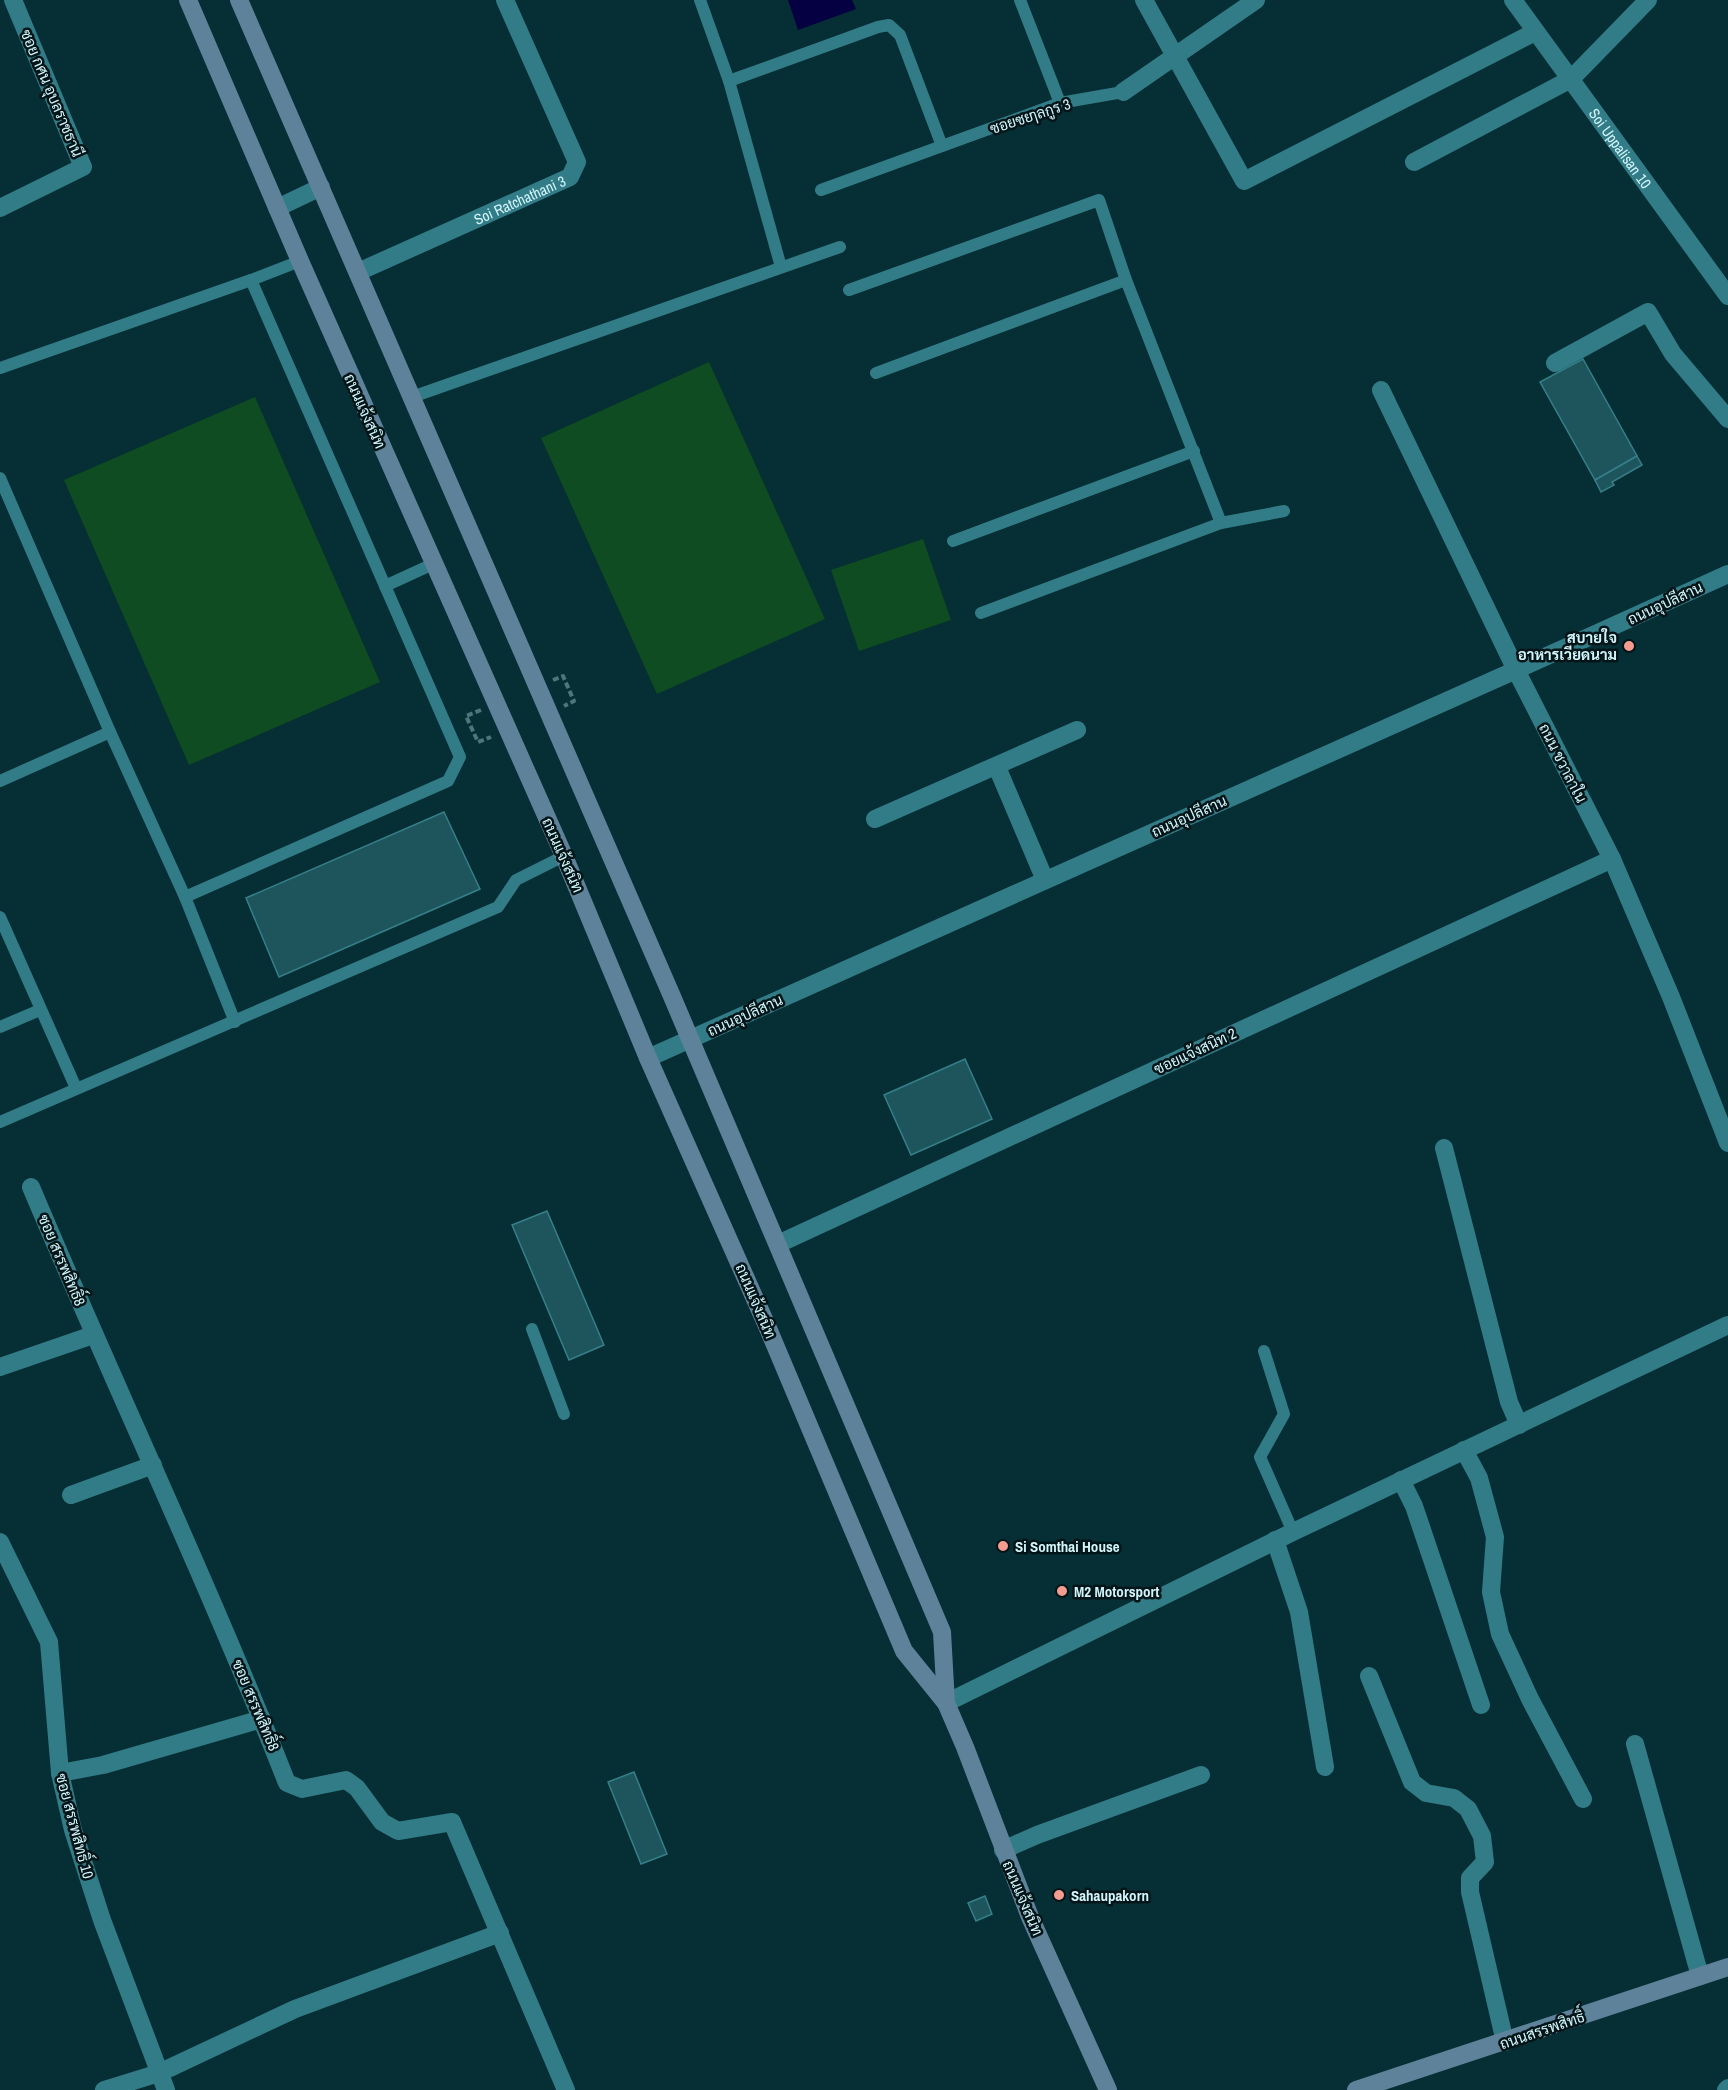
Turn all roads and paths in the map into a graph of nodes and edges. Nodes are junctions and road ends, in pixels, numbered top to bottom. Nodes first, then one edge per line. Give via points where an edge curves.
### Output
1 (13, 0) edge
2 (188, 0) edge
3 (239, 0) edge
4 (505, 0) edge
5 (700, 0) edge
6 (1020, 0) edge
7 (1144, 0) edge
8 (1256, 0) edge
9 (1513, 0) edge
10 (1648, 0) edge
11 (1535, 32) junction
12 (1173, 57) junction
13 (1571, 79) junction
14 (729, 81) junction
15 (1123, 92) joint
16 (1060, 103) junction
17 (942, 146) junction
18 (1414, 162) dead end
19 (321, 187) junction
20 (821, 190) dead end
21 (0, 208) edge
22 (276, 208) junction
23 (840, 247) dead end
24 (300, 261) junction
25 (782, 267) junction
26 (358, 272) junction
27 (251, 280) junction
28 (1126, 280) junction
29 (849, 290) dead end
30 (1728, 296) edge
31 (1555, 363) dead end
32 (0, 368) edge
33 (876, 373) dead end
34 (1381, 390) dead end
35 (412, 397) junction
36 (1728, 418) edge
37 (1194, 451) junction
38 (0, 478) edge
39 (1284, 511) dead end
40 (1221, 523) junction
41 (953, 541) dead end
42 (433, 564) junction
43 (1728, 574) edge
44 (385, 585) junction
45 (981, 613) dead end
46 (1516, 670) junction
47 (563, 676) dead end
48 (569, 704) dead end
49 (466, 716) dead end
50 (1077, 730) dead end
51 (110, 732) junction
52 (483, 740) dead end
53 (997, 767) junction
54 (0, 781) edge
55 (874, 819) dead end
56 (564, 856) junction
57 (1612, 859) junction
58 (1045, 880) junction
59 (184, 897) junction
60 (0, 917) edge
61 (40, 1010) junction
62 (235, 1022) junction
63 (0, 1027) edge
64 (690, 1039) junction
65 (648, 1058) junction
66 (76, 1088) junction
67 (0, 1122) edge
68 (1728, 1143) edge
69 (1444, 1148) dead end
70 (31, 1187) dead end
71 (778, 1244) junction
72 (1728, 1325) edge
73 (532, 1329) dead end
74 (93, 1335) junction
75 (1264, 1351) dead end
76 (0, 1367) edge
77 (564, 1414) dead end
78 (1519, 1425) junction
79 (1464, 1450) junction
80 (153, 1465) junction
81 (1401, 1479) junction
82 (71, 1495) dead end
83 (1293, 1532) junction
84 (1275, 1540) junction
85 (0, 1542) edge
86 (1369, 1676) dead end
87 (946, 1703) junction
88 (1480, 1706) dead end
89 (262, 1719) junction
90 (1635, 1744) dead end
91 (1325, 1767) dead end
92 (60, 1773) junction
93 (1201, 1775) dead end
94 (1583, 1799) dead end
95 (1003, 1850) junction
96 (500, 1933) junction
97 (1728, 1967) edge
98 (1700, 1977) junction
99 (1505, 2042) junction
100 (159, 2073) junction
101 (104, 2090) edge
102 (166, 2090) edge
103 (566, 2090) edge
104 (1108, 2090) edge
105 (1356, 2090) edge

1 - 21 street, ซอย กศน อุบลราชธานี via 83,167
2 - 22 main road, ถนนแจ้งสนิท
3 - 19 main road, ถนนแจ้งสนิท
4 - 26 street, Soi Ratchathani 3 via 577,162 570,177
5 - 14 lane
6 - 16 lane
7 - 12 street
8 - 12 street, ซอยซยๅลกูร 3
9 - 11 street, Soi Uppalisan 10
10 - 13 street
11 - 12 street via 1244,181
11 - 13 street, Soi Uppalisan 10
12 - 15 street, ซอยซยๅลกูร 3
13 - 18 street
13 - 30 street, Soi Uppalisan 10
14 - 17 lane via 889,26 900,35
14 - 25 lane
15 - 16 lane, ซอยซยๅลกูร 3
16 - 17 lane, ซอยซยๅลกูร 3
17 - 20 lane, ซอยซยๅลกูร 3
19 - 22 street
19 - 26 main road, ถนนแจ้งสนิท
22 - 24 main road, ถนนแจ้งสนิท
23 - 25 lane
24 - 27 lane
24 - 42 main road, ถนนแจ้งสนิท
25 - 35 lane
26 - 35 main road, ถนนแจ้งสนิท
27 - 32 lane
27 - 44 lane
28 - 29 lane via 1099,200
28 - 33 lane
28 - 37 lane
31 - 36 street via 1648,312 1672,354
34 - 46 street, ถนน ชวาลาใน
35 - 64 main road, ถนนแจ้งสนิท
37 - 40 lane
37 - 41 lane
38 - 51 lane
39 - 40 lane
40 - 45 lane
42 - 44 lane
42 - 56 main road, ถนนแจ้งสนิท
43 - 46 street, ถนนอุปลีสาน
44 - 59 lane via 460,757 448,781
46 - 57 street, ถนน ชวาลาใน
46 - 58 street, ถนนอุปลีสาน
47 - 48 path via 574,701
49 - 52 path via 478,742
50 - 53 street
51 - 54 lane
51 - 59 lane
53 - 55 street
53 - 58 street
56 - 62 lane via 516,880 498,907
56 - 65 main road, ถนนแจ้งสนิท
57 - 68 street, ถนน ชวาลาใน
57 - 71 street, ซอยแจ้งสนิท 2
58 - 64 street, ถนนอุปลีสาน
59 - 62 lane
60 - 61 lane
61 - 63 lane
61 - 66 lane
62 - 66 lane
64 - 65 street, ถนนอุปลีสาน
64 - 71 main road, ถนนแจ้งสนิท
65 - 87 main road, ถนนแจ้งสนิท via 717,1210 904,1651
66 - 67 lane
69 - 78 street via 1509,1402
70 - 74 street, ซอย สรรพสิทธิ์8
71 - 87 main road, ถนนแจ้งสนิท via 942,1632
72 - 78 street
73 - 77 lane
74 - 76 street
74 - 80 street, ซอย สรรพสิทธิ์8
75 - 83 lane via 1284,1414 1260,1457
78 - 79 street
79 - 81 street
79 - 94 street via 1479,1478 1495,1538 1491,1592 1500,1634
80 - 82 street
80 - 89 street, ซอย สรรพสิทธิ์8
81 - 83 street
81 - 88 street via 1414,1506
83 - 84 street
84 - 87 street
84 - 91 street via 1299,1612
85 - 92 street, ซอย สรรพสิทธิ์ 10 via 49,1642
86 - 99 street via 1412,1782 1426,1793 1454,1798 1468,1809 1482,1836 1485,1862 1470,1878 1470,1892
87 - 95 main road, ถนนแจ้งสนิท
89 - 92 street via 103,1765
89 - 96 street, ซอย สรรพสิทธิ์8 via 287,1784 302,1789 346,1780 357,1788 382,1822 398,1832 452,1822
90 - 98 street
92 - 100 street, ซอย สรรพสิทธิ์ 10 via 73,1830 102,1920
93 - 95 street
95 - 104 main road, ถนนแจ้งสนิท
96 - 100 street via 295,2009
96 - 103 street, ซอย สรรพสิทธิ์8
97 - 98 main road, ถนนสรรพสิทธิ์
98 - 99 main road, ถนนสรรพสิทธิ์
99 - 105 main road, ถนนสรรพสิทธิ์
100 - 101 street
100 - 102 street, ซอย สรรพสิทธิ์ 10

